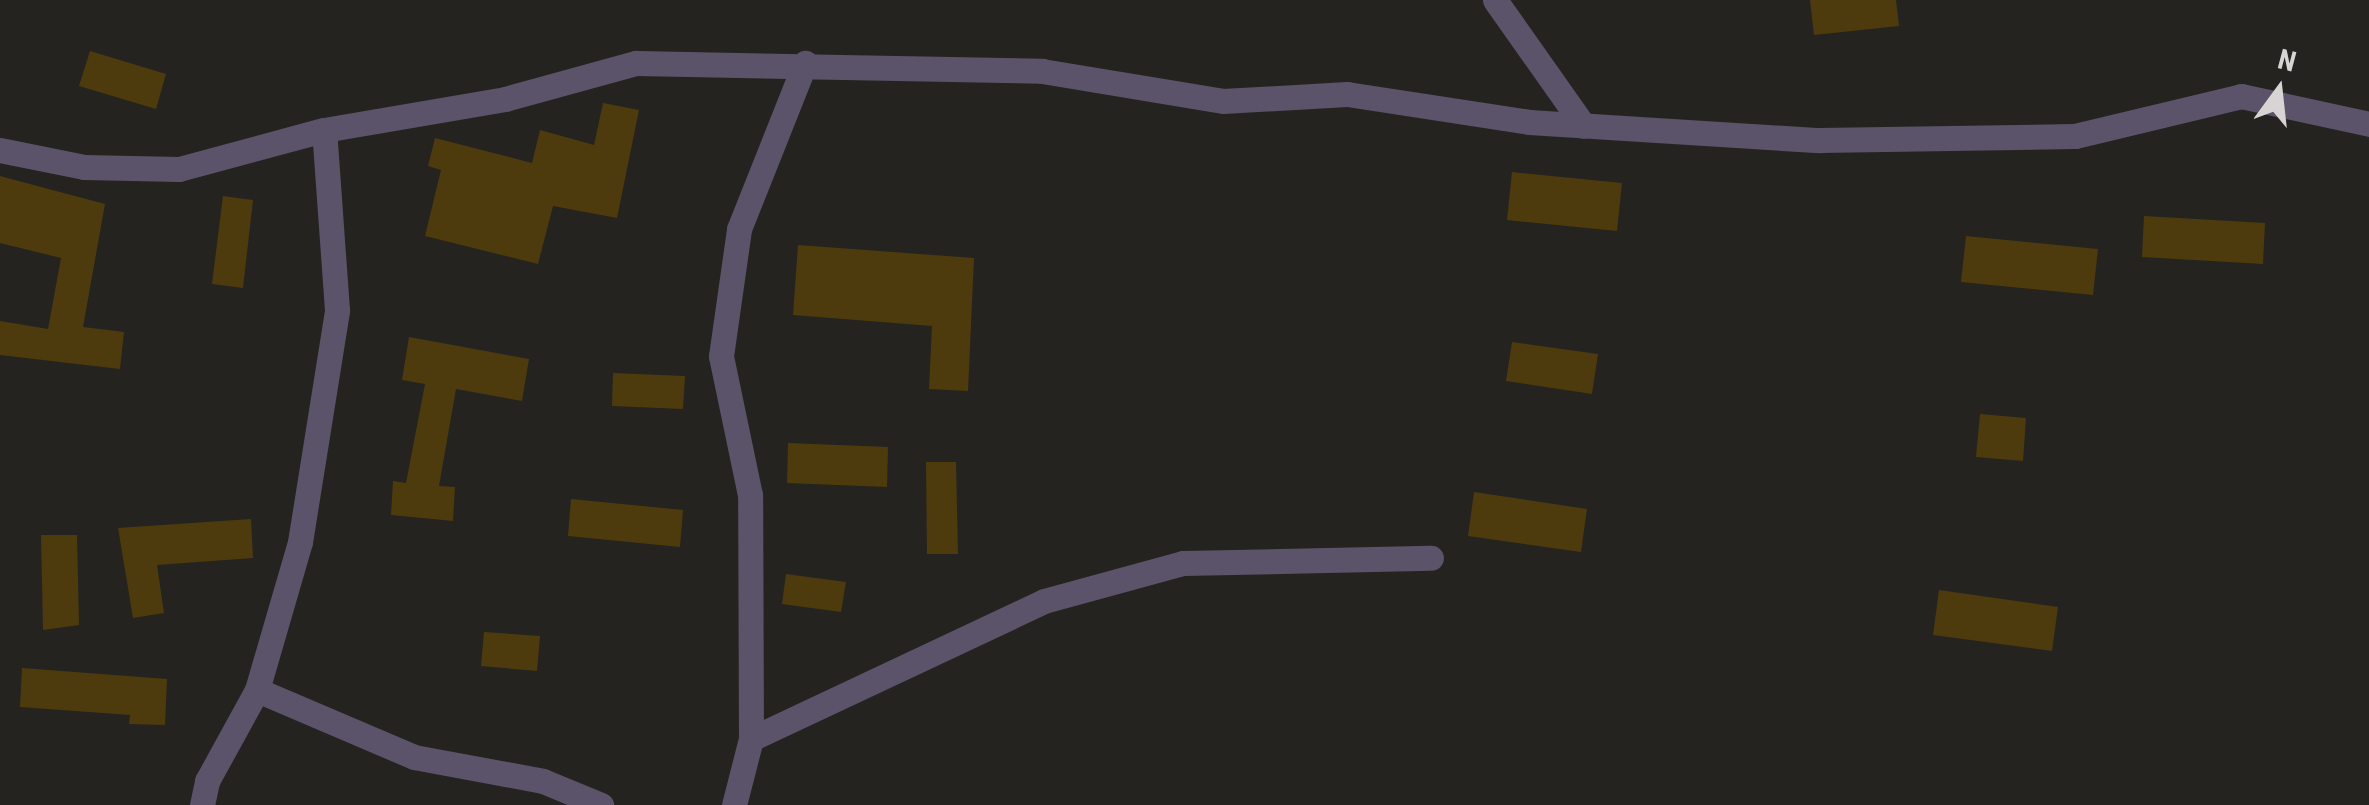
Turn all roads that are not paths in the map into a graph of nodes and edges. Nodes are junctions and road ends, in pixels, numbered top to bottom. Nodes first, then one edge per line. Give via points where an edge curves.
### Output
1 (1496, 0) edge
2 (805, 63) junction
3 (2369, 124) edge
4 (1584, 126) junction
5 (324, 130) junction
6 (0, 150) edge
7 (1431, 558) dead end
8 (256, 690) junction
9 (751, 739) junction
10 (202, 805) edge
11 (601, 805) edge
12 (734, 805) edge

1 - 4 street
2 - 4 street via 1042,71 1224,102 1346,94
2 - 5 street via 636,63 505,99
2 - 9 street via 739,229 721,356 750,495
3 - 4 street via 2241,96 2075,136 1819,140
5 - 6 street via 179,169 84,167
5 - 8 street via 337,310 300,542
7 - 9 street via 1182,563 1044,601
8 - 10 street via 207,781
8 - 11 street via 414,757 543,781
9 - 12 street

